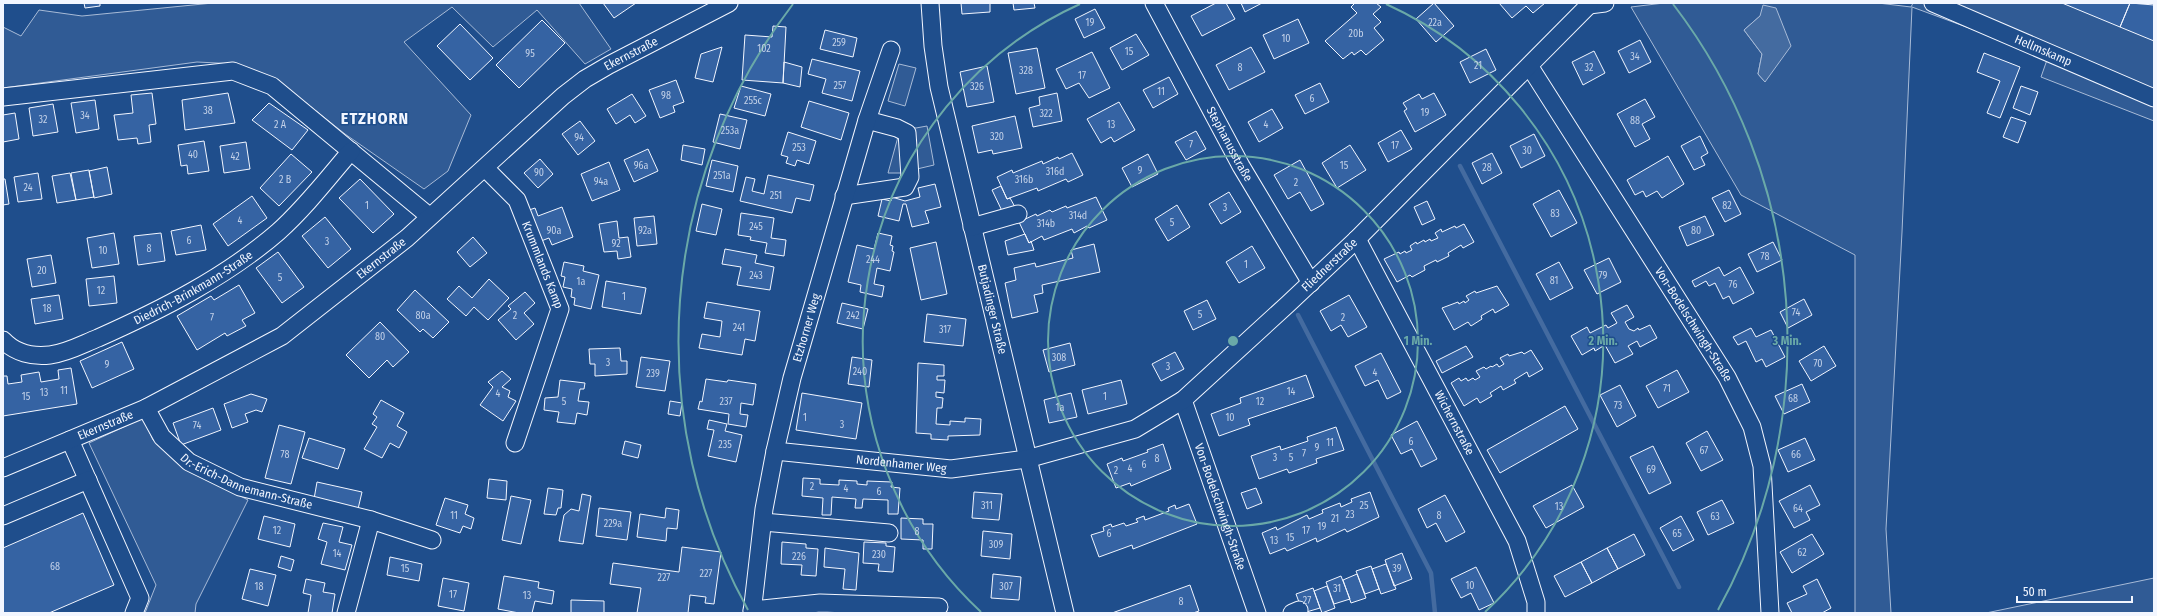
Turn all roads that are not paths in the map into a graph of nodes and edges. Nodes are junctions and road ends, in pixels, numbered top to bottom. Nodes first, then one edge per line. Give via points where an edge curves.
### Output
1 (730, 3) edge
2 (930, 3) edge
3 (1154, 3) edge
4 (1933, 3) edge
5 (1594, 4) edge
6 (891, 50) dead end
7 (1530, 67) junction
8 (3, 97) edge
9 (2154, 98) edge
10 (867, 120) junction
11 (351, 151) junction
12 (485, 168) junction
13 (844, 196) junction
14 (1018, 214) dead end
15 (429, 216) junction
16 (972, 227) junction
17 (1357, 239) junction
18 (1311, 283) junction
19 (3, 340) edge
20 (1183, 400) junction
21 (146, 408) junction
22 (70, 440) junction
23 (516, 443) dead end
24 (774, 451) junction
25 (1027, 459) junction
26 (3, 468) edge
27 (88, 480) junction
28 (3, 516) edge
29 (371, 520) junction
30 (763, 522) junction
31 (889, 532) dead end
32 (432, 540) dead end
33 (939, 607) dead end
34 (752, 612) edge
35 (134, 613) edge
36 (346, 613) edge
37 (1065, 613) edge
38 (1257, 613) edge
39 (1536, 613) edge
40 (1770, 613) edge

1 - 12 street, Ekernstraße via 585,79
2 - 16 street, Butjadinger Straße via 939,87
3 - 18 street, Stephanusstraße via 1241,166
4 - 9 street, Hellmskamp
5 - 7 street, Fliednerstraße
6 - 10 street, Etzhorner Weg
7 - 17 street, Fliednerstraße
7 - 40 street, Von-Bodelschwingh-Straße via 1728,377 1744,408 1752,427 1762,466
8 - 11 street via 232,71 272,86
10 - 13 street, Etzhorner Weg
10 - 13 street via 907,133 910,177 905,186
11 - 15 street
11 - 19 street, Diedrich-Brinkmann-Straße via 297,214 277,233 236,264 175,300 122,328 65,352 34,355 9,347
12 - 15 street, Ekernstraße
12 - 23 street, Krummlands Kamp via 517,200 560,309
13 - 24 street, Etzhorner Weg
14 - 16 street
15 - 21 street, Ekernstraße via 407,238 282,336
16 - 25 street, Butjadinger Straße
17 - 18 street, Fliednerstraße
17 - 39 street, Wichernstraße via 1517,541 1536,602
18 - 20 street, Fliednerstraße
20 - 25 street, Fliednerstraße via 1135,428
20 - 38 street, Von-Bodelschwingh-Straße
21 - 22 street, Ekernstraße
21 - 29 street, Dr.-Erich-Dannemann-Straße via 162,438 189,462 240,488
22 - 26 street, Ekernstraße
22 - 27 street
24 - 25 street, Nordenhamer Weg via 951,469
24 - 30 street, Etzhorner Weg
25 - 37 street, Butjadinger Straße
27 - 28 street
27 - 35 street via 140,598
29 - 32 street, Dr.-Erich-Dannemann-Straße
29 - 36 street
30 - 31 street
30 - 34 street, Etzhorner Weg
33 - 34 street via 820,602

